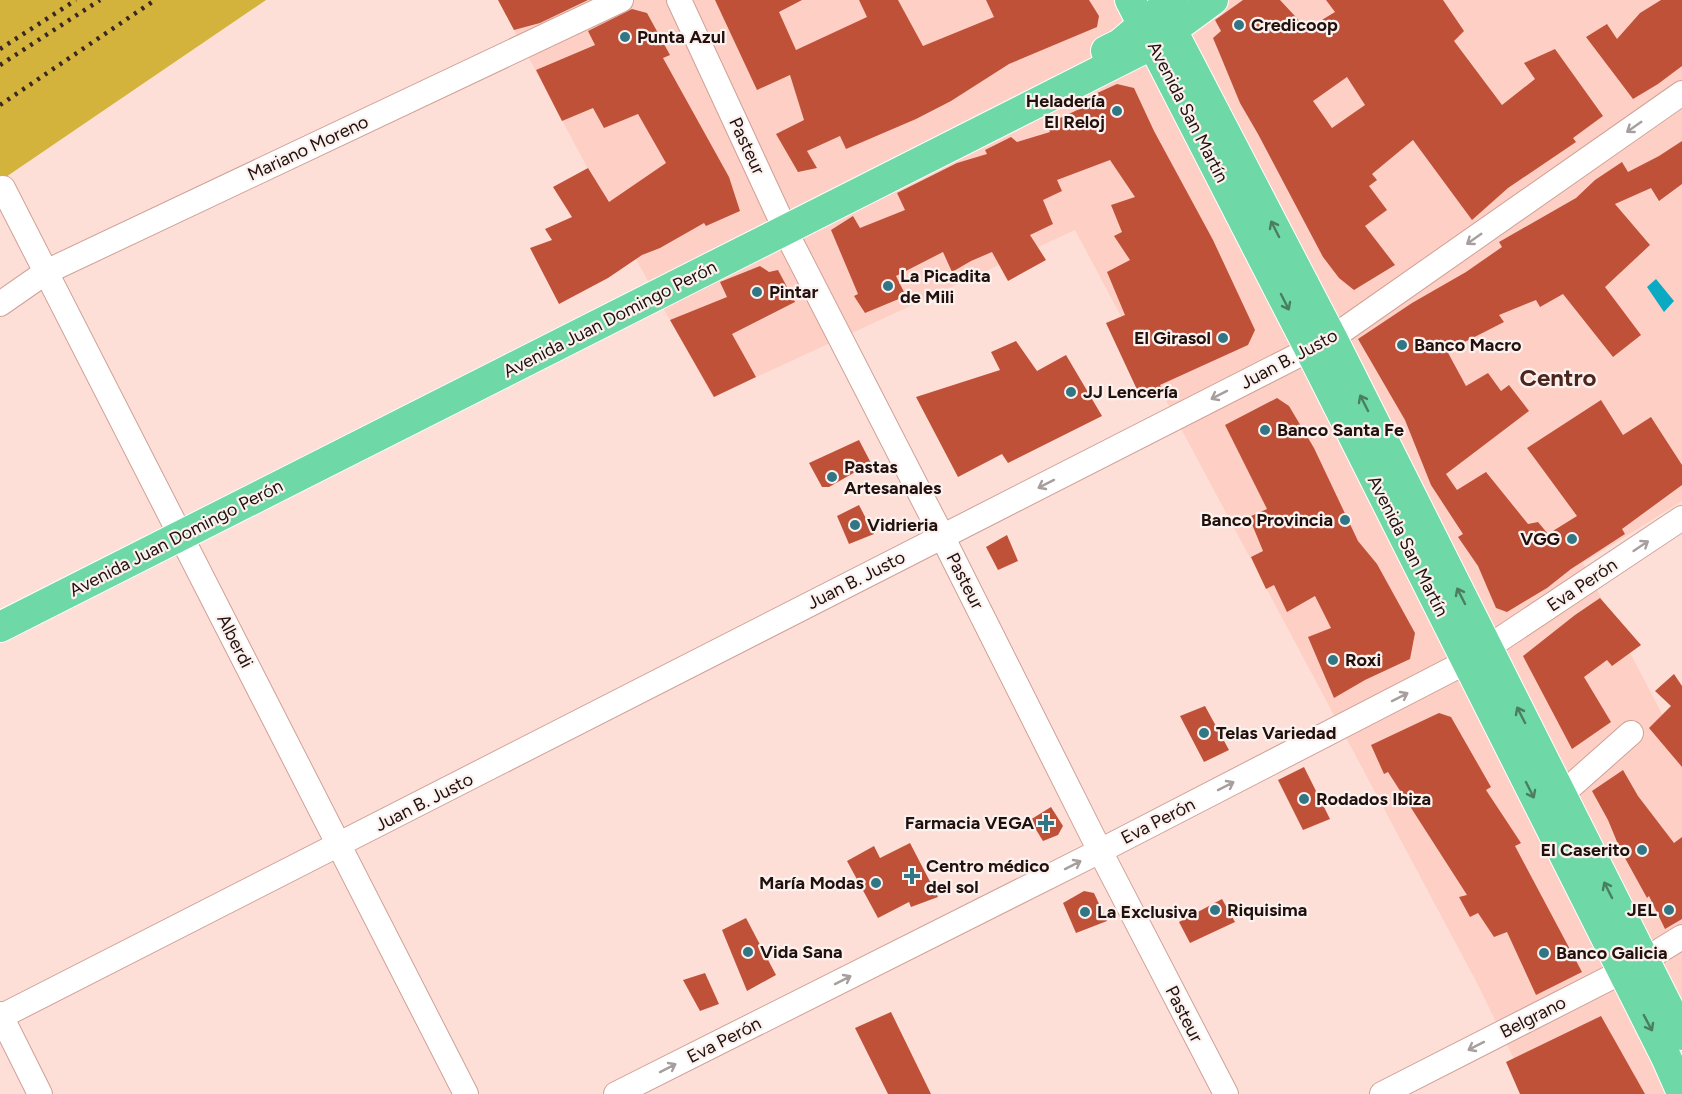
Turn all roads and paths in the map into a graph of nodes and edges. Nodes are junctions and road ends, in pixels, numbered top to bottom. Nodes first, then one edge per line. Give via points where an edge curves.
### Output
1 (621, 0) edge
2 (679, 0) edge
3 (1213, 0) edge
4 (1155, 15) edge
5 (1682, 93) edge
6 (3, 188) dead end
7 (783, 223) junction
8 (46, 272) junction
9 (0, 304) edge
10 (1321, 344) junction
11 (1682, 518) edge
12 (177, 528) junction
13 (942, 536) junction
14 (0, 609) edge
15 (0, 627) edge
16 (1477, 655) junction
17 (1631, 733) dead end
18 (1561, 795) junction
19 (339, 845) junction
20 (1100, 851) junction
21 (1682, 937) edge
22 (1632, 966) junction
23 (0, 1016) edge
24 (1682, 1035) edge
25 (1682, 1093) edge
26 (40, 1094) edge
27 (466, 1094) edge
28 (616, 1094) edge
29 (1226, 1094) edge
30 (1382, 1094) edge

1 - 8 street, Mariano Moreno
2 - 7 street, Pasteur
3 - 4 main road, Avenida Juan Domingo Perón
4 - 7 main road, Avenida Juan Domingo Perón
4 - 10 main road, Avenida San Martín
5 -> 10 street, Juan B. Justo
6 - 8 street, Alberdi
7 - 12 main road, Avenida Juan Domingo Perón
7 - 13 street, Pasteur
8 - 9 street, Mariano Moreno
8 - 12 street, Alberdi
10 -> 13 street, Juan B. Justo
10 - 16 main road, Avenida San Martín
16 -> 11 street, Eva Perón
12 - 14 main road, Avenida Juan Domingo Perón
12 - 15 main road, Avenida Juan Domingo Perón
12 - 19 street, Alberdi
13 - 19 street, Juan B. Justo
13 - 20 street, Pasteur
18 -> 16 main road, Avenida San Martín
20 -> 16 street, Eva Perón
16 -> 22 main road, Avenida San Martín
17 - 18 street
22 -> 18 main road, Avenida San Martín
19 - 23 street, Juan B. Justo
19 - 27 street, Alberdi
28 -> 20 street, Eva Perón
20 - 29 street, Pasteur
21 - 22 street, Belgrano
22 - 24 main road, Avenida San Martín
22 -> 25 main road, Avenida San Martín
22 -> 30 street, Belgrano
23 - 26 street

